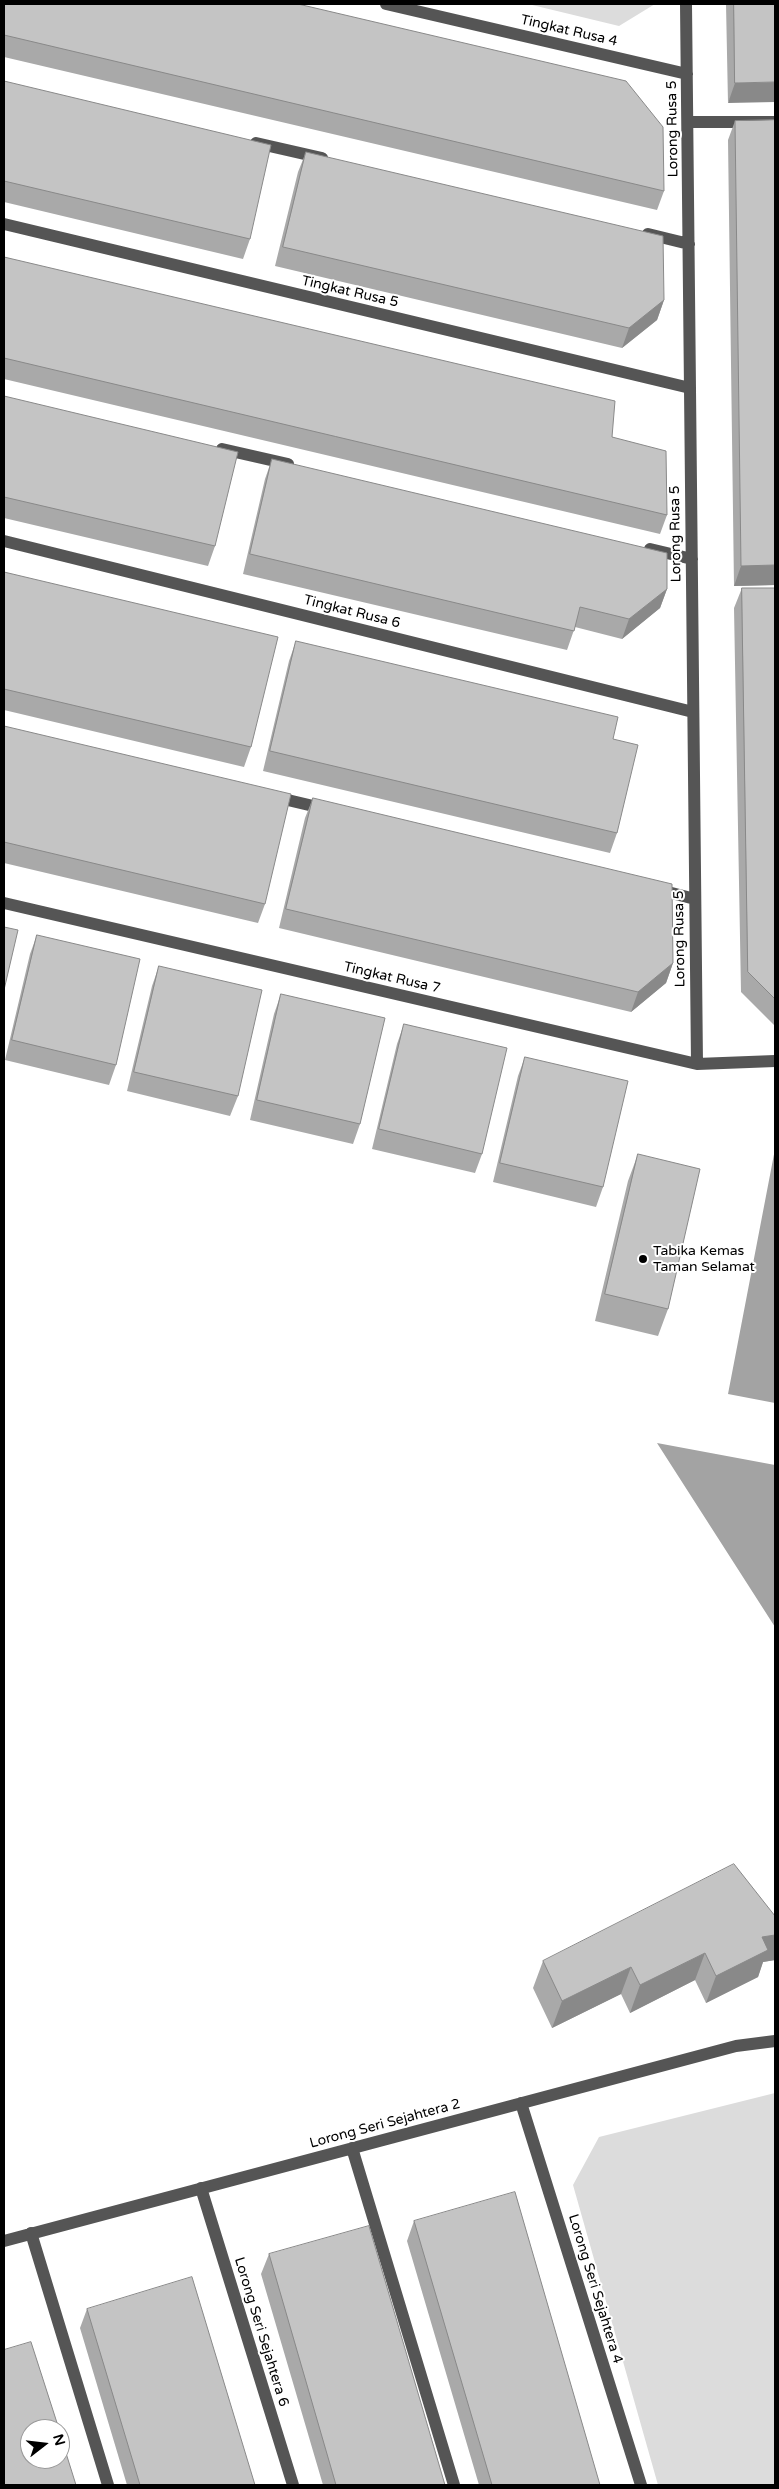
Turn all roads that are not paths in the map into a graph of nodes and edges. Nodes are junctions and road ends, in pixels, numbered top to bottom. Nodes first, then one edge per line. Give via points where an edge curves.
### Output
1 (386, 4) edge
2 (686, 4) edge
3 (687, 74) junction
4 (688, 122) junction
5 (775, 122) edge
6 (245, 140) edge
7 (332, 160) edge
8 (4, 224) edge
9 (631, 230) edge
10 (689, 244) junction
11 (690, 388) junction
12 (207, 446) edge
13 (304, 468) edge
14 (4, 541) edge
15 (634, 545) edge
16 (692, 559) junction
17 (693, 712) junction
18 (263, 794) edge
19 (340, 813) edge
20 (647, 887) edge
21 (695, 899) junction
22 (4, 903) edge
23 (775, 1061) edge
24 (697, 1064) junction
25 (775, 2041) edge
26 (521, 2103) junction
27 (352, 2148) junction
28 (201, 2188) junction
29 (31, 2233) junction
30 (4, 2241) edge
31 (108, 2485) edge
32 (293, 2485) edge
33 (454, 2485) edge
34 (641, 2485) edge

1 - 3 street, Tingkat Rusa 4
2 - 3 street, Lorong Rusa 5
3 - 4 street, Lorong Rusa 5
4 - 5 street
4 - 10 street, Lorong Rusa 5
6 - 7 street
8 - 11 street, Tingkat Rusa 5
9 - 10 street
10 - 11 street, Lorong Rusa 5
11 - 16 street, Lorong Rusa 5
12 - 13 street
14 - 17 street, Tingkat Rusa 6
15 - 16 street
16 - 17 street, Lorong Rusa 5
17 - 21 street, Lorong Rusa 5
18 - 19 street
20 - 21 street
21 - 24 street, Lorong Rusa 5
22 - 24 street, Tingkat Rusa 7
23 - 24 street, Tingkat Rusa 7
25 - 26 street, Lorong Seri Sejahtera 2 via 736,2046
26 - 27 street, Lorong Seri Sejahtera 2
26 - 34 street, Lorong Seri Sejahtera 4
27 - 28 street, Lorong Seri Sejahtera 2
27 - 33 street
28 - 29 street, Lorong Seri Sejahtera 2
28 - 32 street, Lorong Seri Sejahtera 6
29 - 30 street, Lorong Seri Sejahtera 2
29 - 31 street

